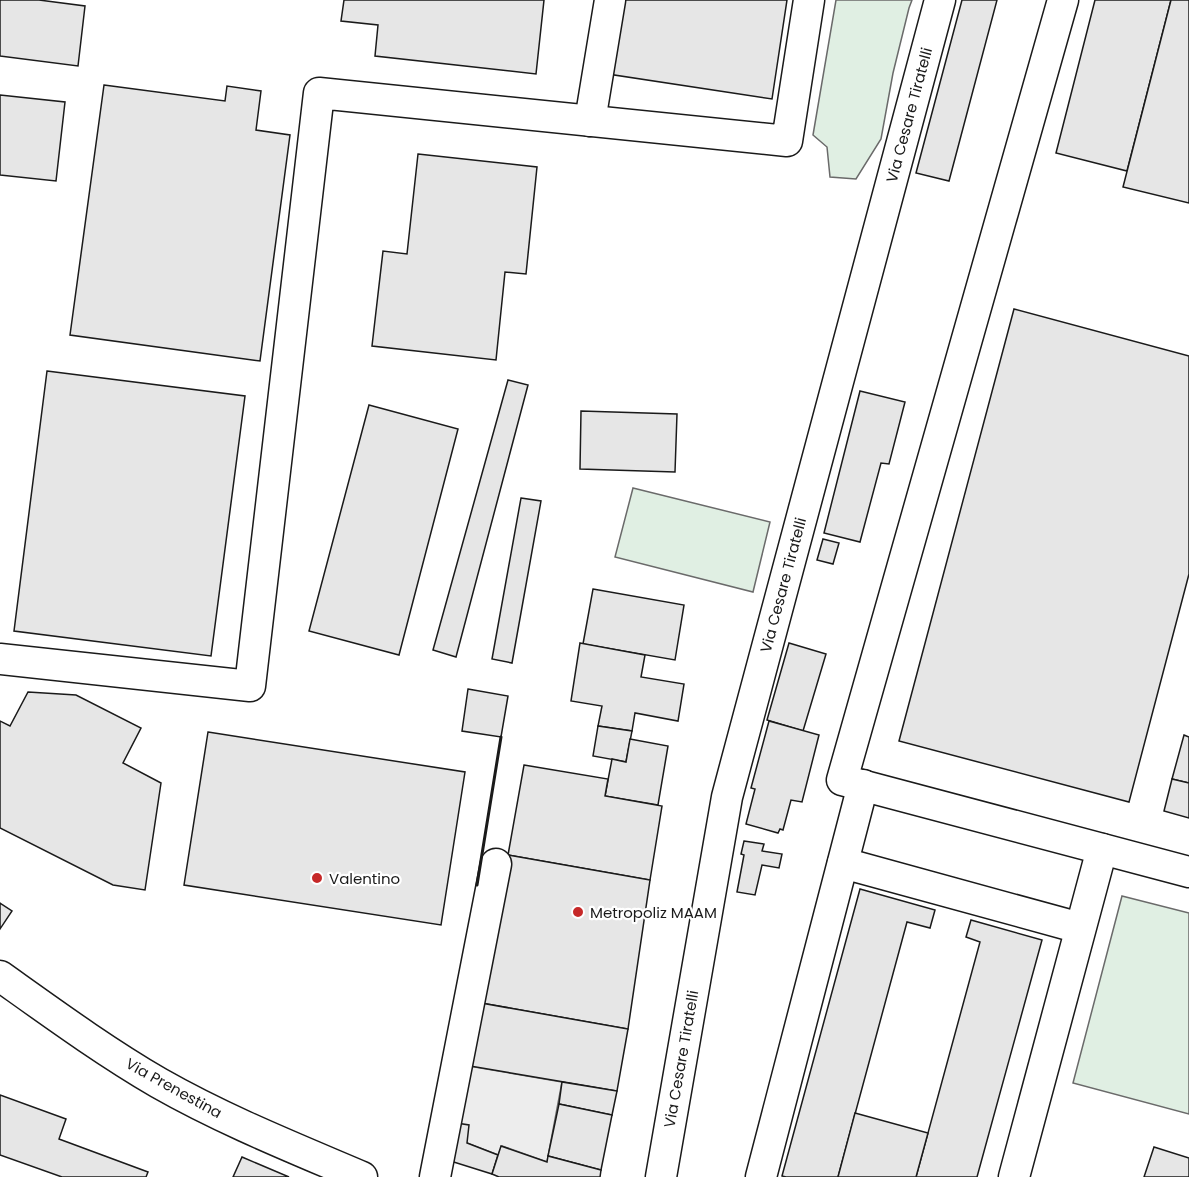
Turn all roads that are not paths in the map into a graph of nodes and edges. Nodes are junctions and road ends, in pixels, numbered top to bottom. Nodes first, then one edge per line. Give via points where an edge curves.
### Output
1 (610, 0) edge
2 (809, 0) edge
3 (940, 0) edge
4 (1063, 0) edge
5 (590, 121) junction
6 (0, 659) edge
7 (863, 786) junction
8 (1102, 849) junction
9 (843, 863) junction
10 (496, 864) dead end
11 (1189, 872) edge
12 (1080, 928) junction
13 (0, 976) edge
14 (362, 1177) edge
15 (435, 1177) edge
16 (661, 1177) edge
17 (760, 1177) edge
18 (1014, 1177) edge

1 - 5 street
2 - 5 street via 787,141
3 - 16 street, Via Cesare Tiratelli via 727,796
4 - 7 street via 842,780
5 - 6 street via 319,93 250,686
7 - 8 street
7 - 9 street
8 - 11 street
8 - 12 street
9 - 12 street
9 - 17 street
10 - 15 street
12 - 18 street
13 - 14 street, Via Prenestina via 159,1082 246,1127

